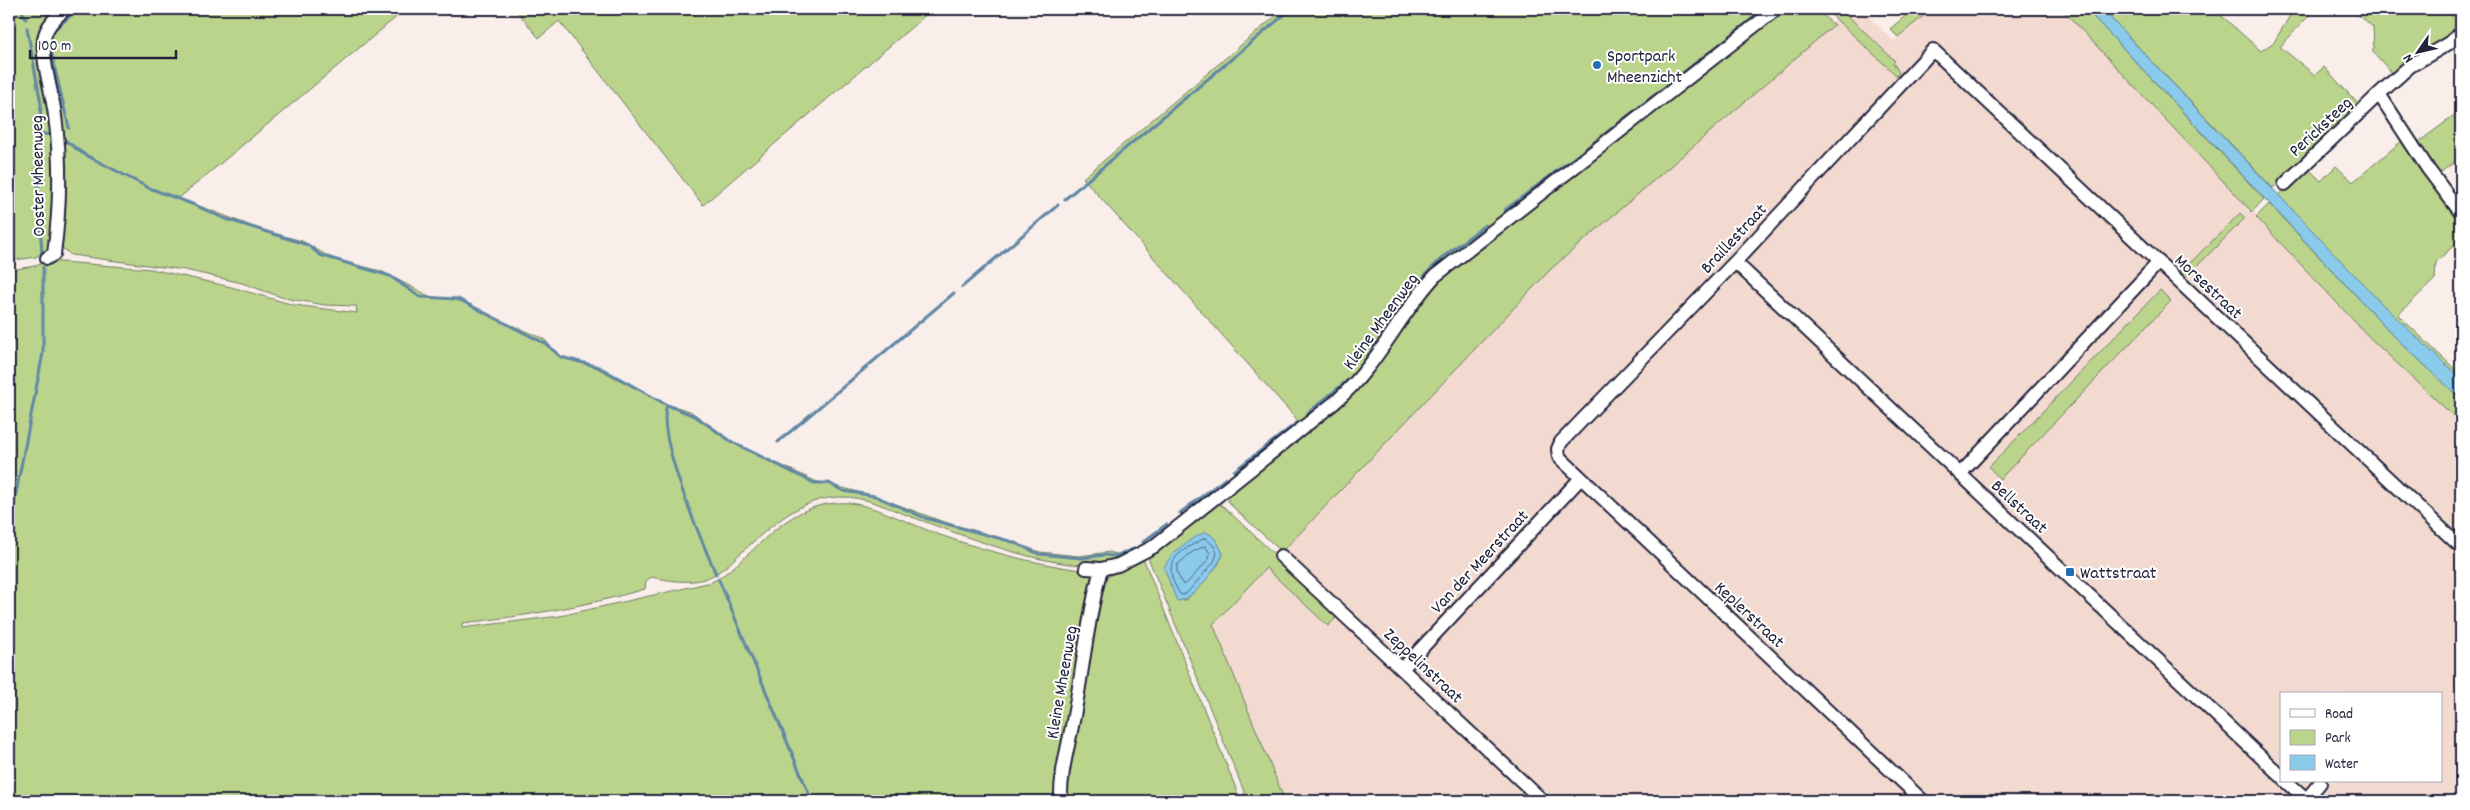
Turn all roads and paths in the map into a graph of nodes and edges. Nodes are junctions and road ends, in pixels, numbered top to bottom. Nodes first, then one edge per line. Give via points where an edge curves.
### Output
1 (65, 9) edge
2 (1776, 9) edge
3 (2461, 33) edge
4 (1933, 50) joint
5 (2380, 94) junction
6 (2285, 184) dead end
7 (2461, 212) edge
8 (47, 258) dead end
9 (1736, 262) junction
10 (2159, 262) junction
11 (1558, 449) joint
12 (1960, 474) junction
13 (1581, 478) junction
14 (2461, 547) edge
15 (1281, 556) dead end
16 (1086, 568) dead end
17 (1101, 569) junction
18 (1403, 668) junction
19 (2280, 775) edge
20 (2287, 782) edge
21 (2320, 783) dead end
22 (2305, 800) edge
23 (1061, 801) edge
24 (1543, 801) edge
25 (1923, 801) edge

1 - 8 street, Ooster Mheenweg via 50,24 43,45 58,143 58,226 54,254
2 - 17 street, Kleine Mheenweg via 1435,276 1415,298 1372,365 1339,399 1153,547 1118,565
3 - 5 street, Pericksteeg via 2410,66
4 - 9 street, Braillestraat
4 - 10 street, Morsestraat
5 - 6 street, Pericksteeg
5 - 7 street via 2423,162
9 - 11 street, Braillestraat via 1561,442
9 - 12 street, Bellstraat
10 - 12 street
10 - 14 street, Morsestraat
11 - 13 street, Keplerstraat via 1559,457
12 - 19 street, Bellstraat
13 - 18 street, Van der Meerstraat
13 - 25 street, Keplerstraat
15 - 18 street, Zeppelinstraat
16 - 17 street, Kleine Mheenweg
17 - 23 street, Kleine Mheenweg via 1062,774
18 - 24 street, Zeppelinstraat
20 - 22 street
21 - 22 street

